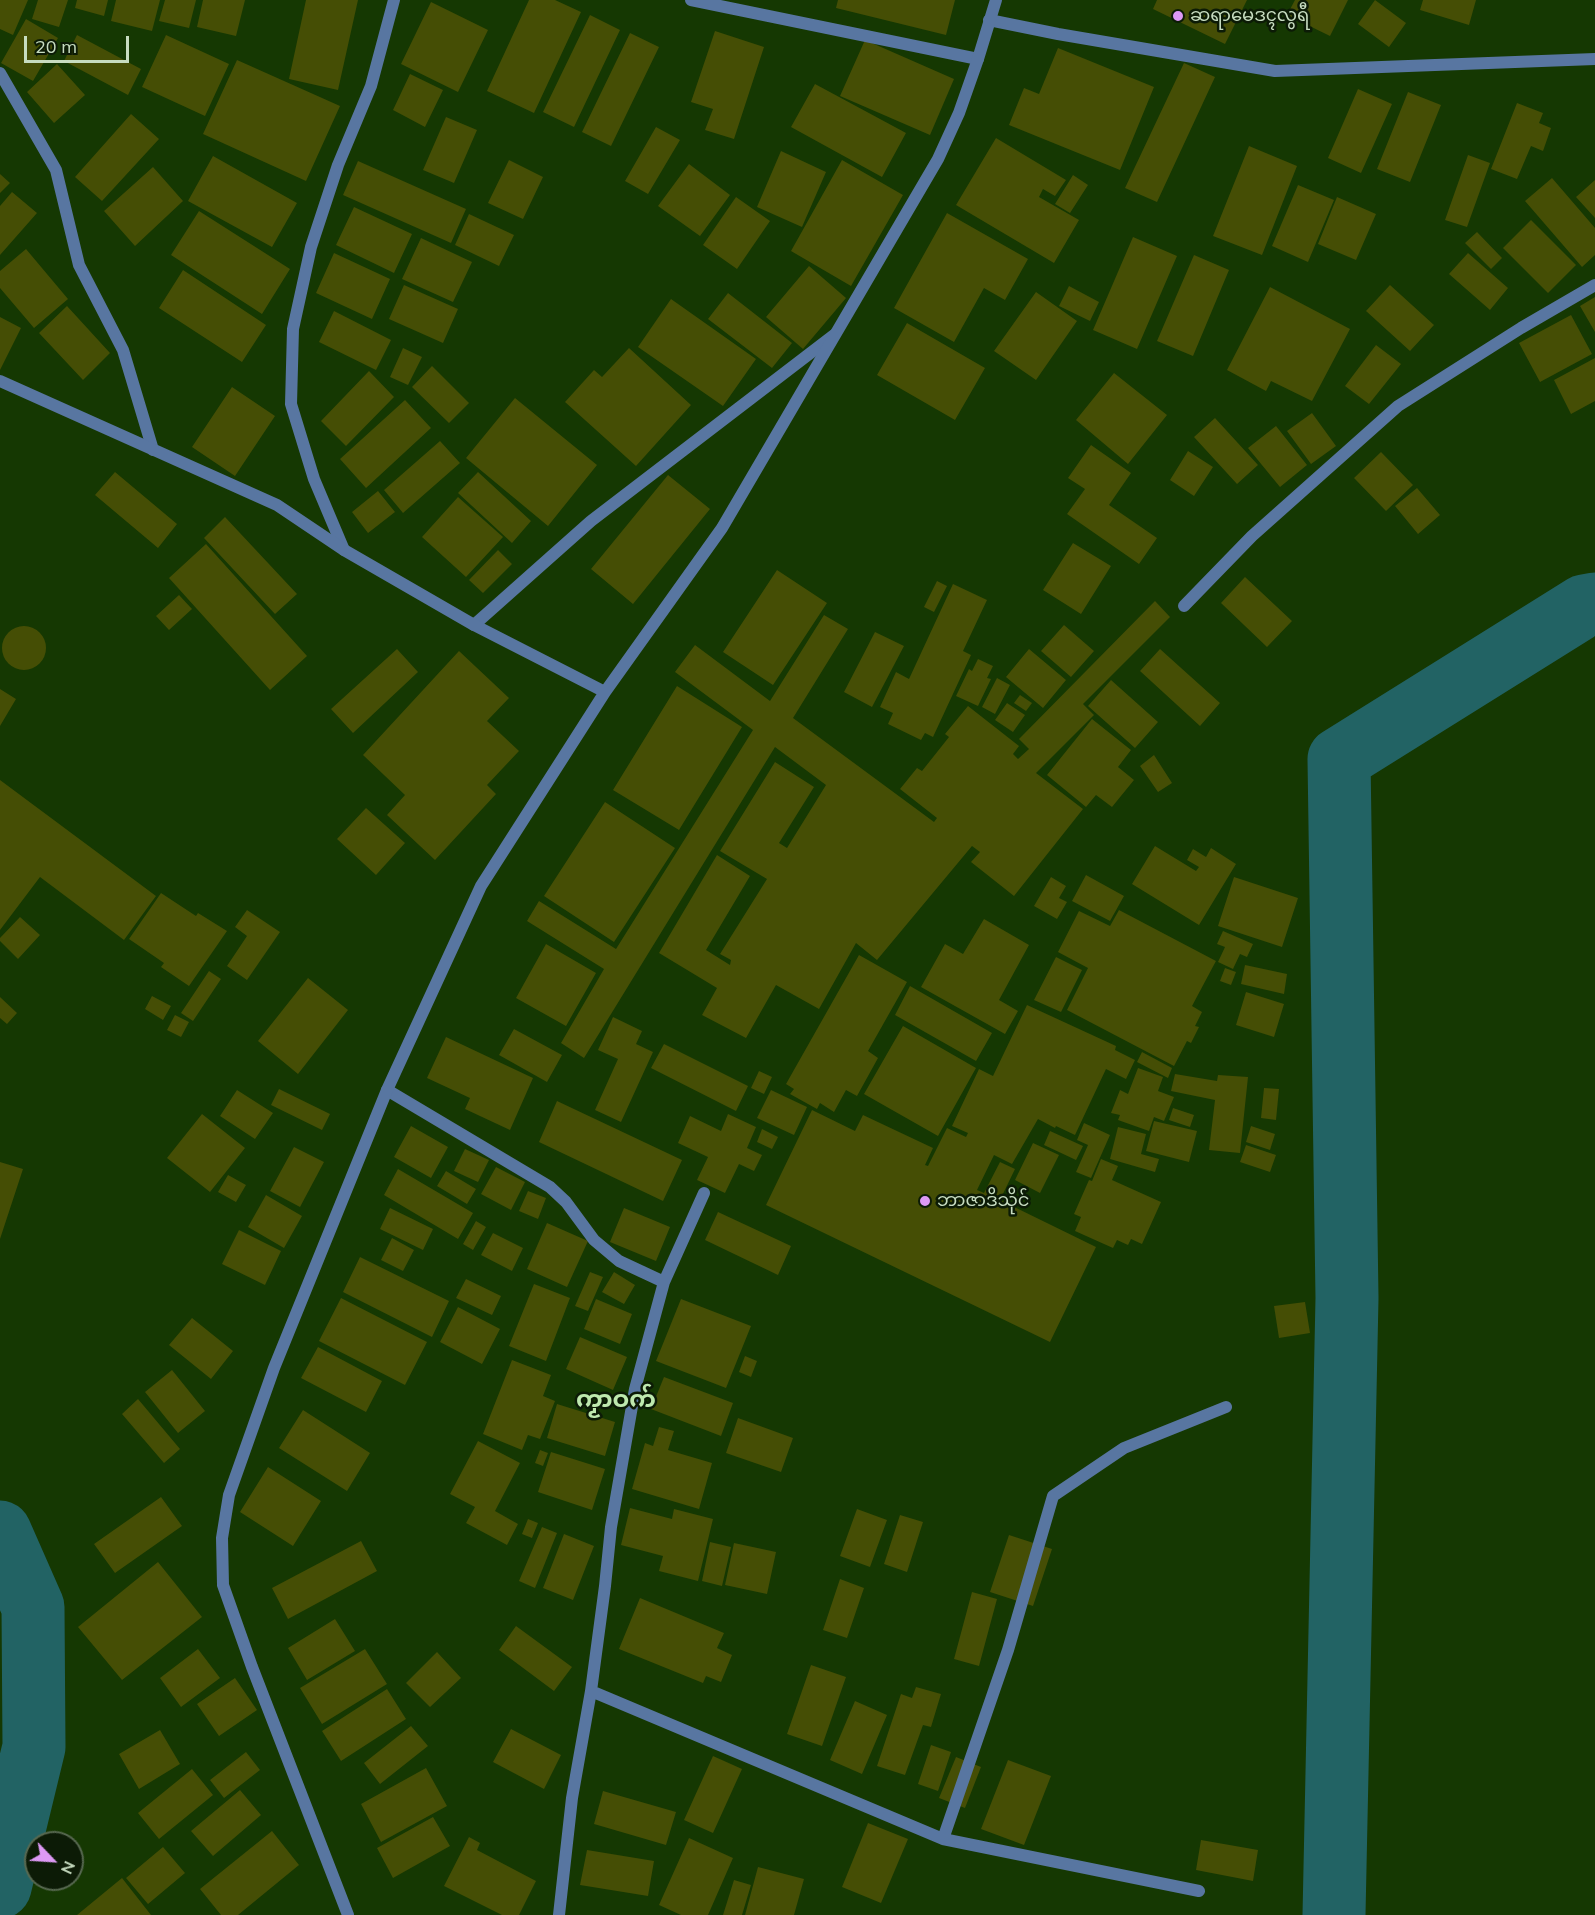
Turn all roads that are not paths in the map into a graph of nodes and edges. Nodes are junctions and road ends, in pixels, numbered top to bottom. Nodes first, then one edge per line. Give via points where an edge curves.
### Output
1 (394, 0) edge
2 (691, 0) edge
3 (996, 0) edge
4 (989, 20) junction
5 (978, 59) junction
6 (1595, 59) edge
7 (0, 73) edge
8 (1595, 285) edge
9 (835, 334) junction
10 (0, 381) edge
11 (153, 450) junction
12 (344, 550) junction
13 (1184, 606) dead end
14 (474, 625) junction
15 (605, 692) junction
16 (387, 1090) junction
17 (704, 1192) dead end
18 (664, 1282) junction
19 (1226, 1407) dead end
20 (591, 1691) junction
21 (944, 1839) junction
22 (1199, 1891) dead end
23 (348, 1915) edge
24 (559, 1915) edge

1 - 12 street via 371,86 338,165 311,247 293,329 291,404 314,479
2 - 5 street
3 - 4 street
4 - 5 street
4 - 6 street via 1275,71
5 - 9 street via 938,159
7 - 11 street via 56,170 79,265 123,350
8 - 13 street via 1398,406 1252,536
9 - 14 street via 591,521
9 - 15 street via 722,528
10 - 11 street
11 - 12 street via 277,505
12 - 14 street
14 - 15 street
15 - 16 street via 481,886
16 - 18 street via 550,1187 594,1240 619,1261
16 - 23 street via 274,1368 229,1495 222,1538 224,1585
17 - 18 street
18 - 20 street via 635,1389 614,1505
19 - 21 street via 1124,1448 1053,1496 1008,1650
20 - 21 street
20 - 24 street via 572,1798
21 - 22 street

